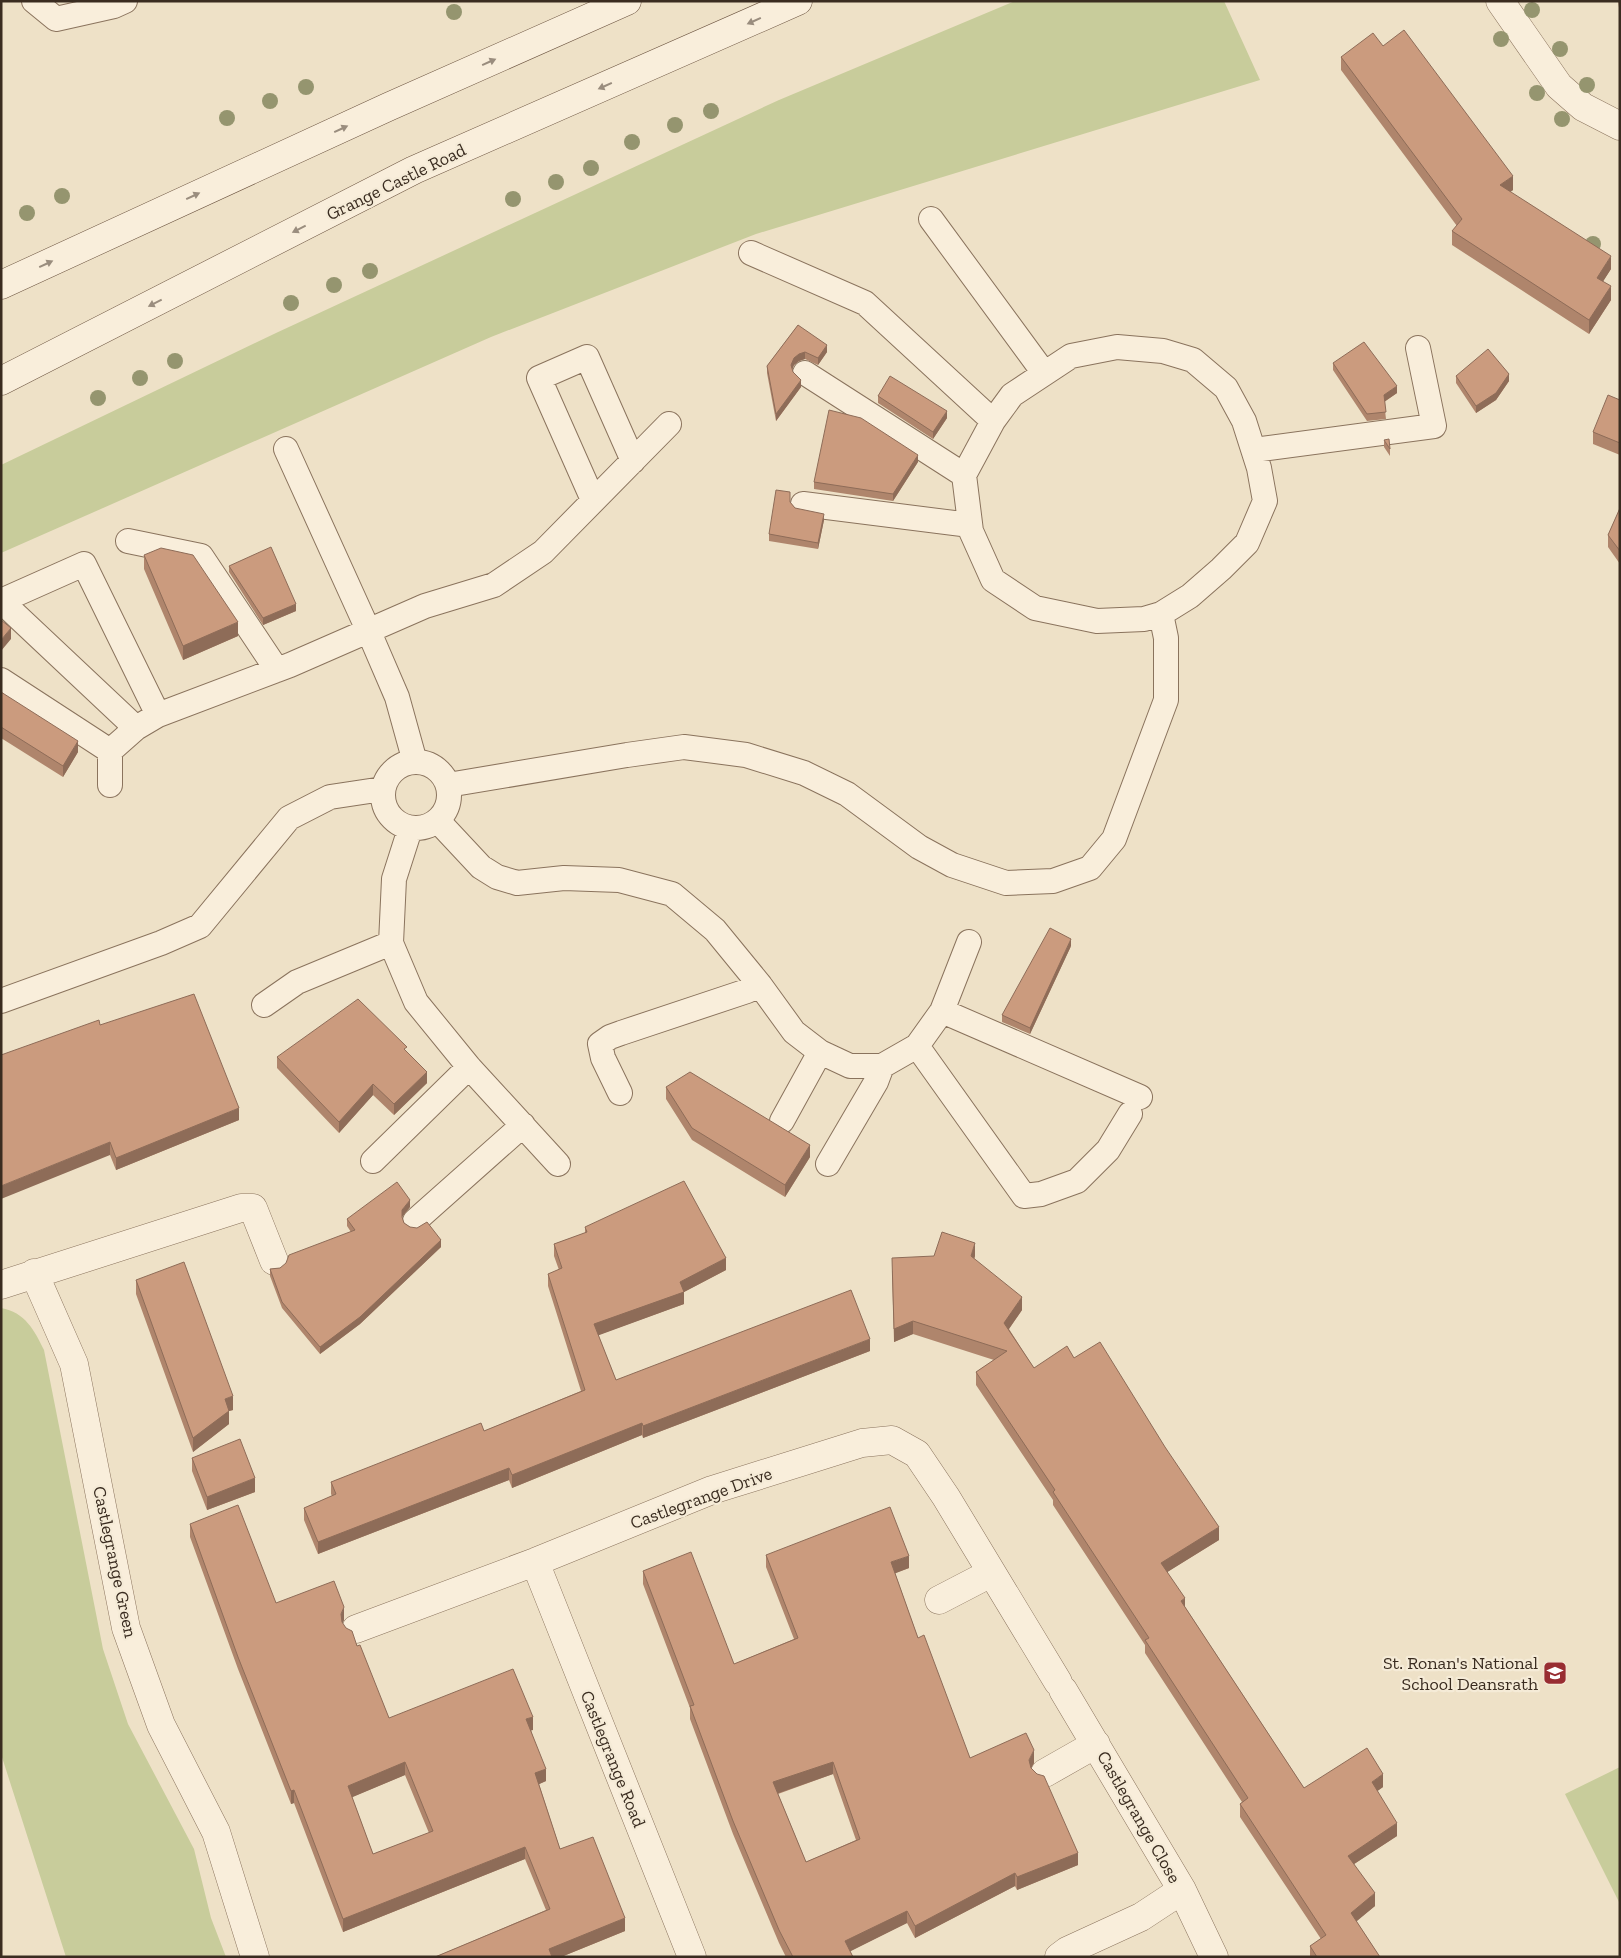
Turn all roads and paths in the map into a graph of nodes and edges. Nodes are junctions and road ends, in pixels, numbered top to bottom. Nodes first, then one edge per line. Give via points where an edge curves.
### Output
1 (34, 1) edge
2 (125, 1) edge
3 (627, 1) edge
4 (798, 1) edge
5 (1500, 1) edge
6 (1620, 126) edge
7 (931, 219) dead end
8 (751, 253) dead end
9 (1, 285) edge
10 (1418, 348) dead end
11 (805, 373) dead end
12 (1044, 373) junction
13 (1, 381) edge
14 (993, 421) junction
15 (669, 424) dead end
16 (286, 449) dead end
17 (1254, 450) junction
18 (632, 461) junction
19 (964, 475) junction
20 (593, 500) junction
21 (803, 504) dead end
22 (970, 525) junction
23 (128, 541) dead end
24 (1, 601) edge
25 (1162, 614) junction
26 (370, 632) junction
27 (277, 670) junction
28 (1, 680) edge
29 (158, 715) junction
30 (136, 728) junction
31 (110, 751) junction
32 (415, 762) junction
33 (110, 785) dead end
34 (448, 785) junction
35 (384, 789) junction
36 (438, 822) junction
37 (410, 828) junction
38 (969, 942) dead end
39 (391, 943) junction
40 (760, 985) junction
41 (1, 1001) edge
42 (264, 1005) dead end
43 (942, 1011) junction
44 (917, 1046) junction
45 (820, 1052) junction
46 (469, 1066) junction
47 (882, 1066) junction
48 (620, 1093) dead end
49 (782, 1120) dead end
50 (522, 1125) junction
51 (373, 1161) dead end
52 (558, 1164) dead end
53 (828, 1164) dead end
54 (415, 1221) dead end
55 (274, 1260) dead end
56 (34, 1273) junction
57 (1, 1284) edge
58 (535, 1562) junction
59 (991, 1573) junction
60 (939, 1600) dead end
61 (356, 1629) dead end
62 (1060, 1686) joint
63 (1096, 1744) junction
64 (1045, 1772) dead end
65 (1182, 1890) junction
66 (255, 1957) edge
67 (692, 1957) edge
68 (1059, 1957) edge
69 (1214, 1957) edge

1 - 2 lane via 56,19
9 -> 3 street
4 -> 13 street, Grange Castle Road via 414,170
5 - 6 street via 1559,86 1583,106
7 - 12 lane
8 - 14 lane via 865,303
10 - 17 lane via 1434,426
11 - 19 lane
12 - 14 lane via 1012,395
12 - 17 lane via 1071,356 1117,347 1163,351 1193,360 1226,388 1244,420
14 - 19 lane
15 - 18 lane
16 - 26 lane
17 - 25 lane via 1265,501 1246,542 1190,596
18 - 20 lane
18 - 20 lane via 587,357 539,378
19 - 22 lane
20 - 26 lane via 543,552 494,585 425,606
21 - 22 lane
22 - 25 lane via 993,580 1035,608 1096,621 1144,619
23 - 27 lane via 200,556
24 - 29 lane via 84,564
24 - 30 lane
25 - 34 lane via 1166,638 1166,700 1114,839 1090,868 1053,881 1006,883 952,865 919,847 847,794 804,772 746,755 684,748
26 - 27 lane
26 - 32 lane via 397,698
27 - 29 lane
28 - 31 lane
29 - 30 lane
30 - 31 lane
31 - 33 lane
32 - 34 lane via 435,768 444,775
32 - 35 lane via 394,770
34 - 36 lane via 448,805
35 - 37 lane via 383,800 389,814
35 - 41 lane via 330,797 289,818 200,926
36 - 37 lane via 420,829
36 - 40 lane via 481,867 497,878 517,883 564,878 619,880 672,894 715,930
37 - 39 lane via 394,879
38 - 43 lane
39 - 42 lane via 297,982
39 - 46 lane via 416,1002
40 - 45 lane via 794,1032
40 - 48 lane via 610,1037 600,1044
43 - 44 lane
43 - 44 lane via 1135,1106 1108,1150 1078,1181 1024,1196
44 - 47 lane
45 - 47 lane via 850,1066
45 - 49 lane
46 - 50 lane
46 - 51 lane
47 - 53 lane
50 - 52 lane
50 - 54 lane
55 - 56 street via 253,1208 241,1208
56 - 57 street
56 - 66 street, Castlegrange Green via 74,1364 126,1628 161,1725 216,1832
58 - 59 street, Castlegrange Drive via 712,1490 862,1443 892,1440 918,1454
58 - 61 street, Castlegrange Drive
58 - 67 street, Castlegrange Road
59 - 60 street
59 - 62 street, Castlegrange Drive
62 - 63 street, Castlegrange Close
63 - 64 street, Castlegrange Close
63 - 65 street, Castlegrange Close
65 - 68 street, Castlegrange Close via 1141,1917
65 - 69 street, Castlegrange Close

